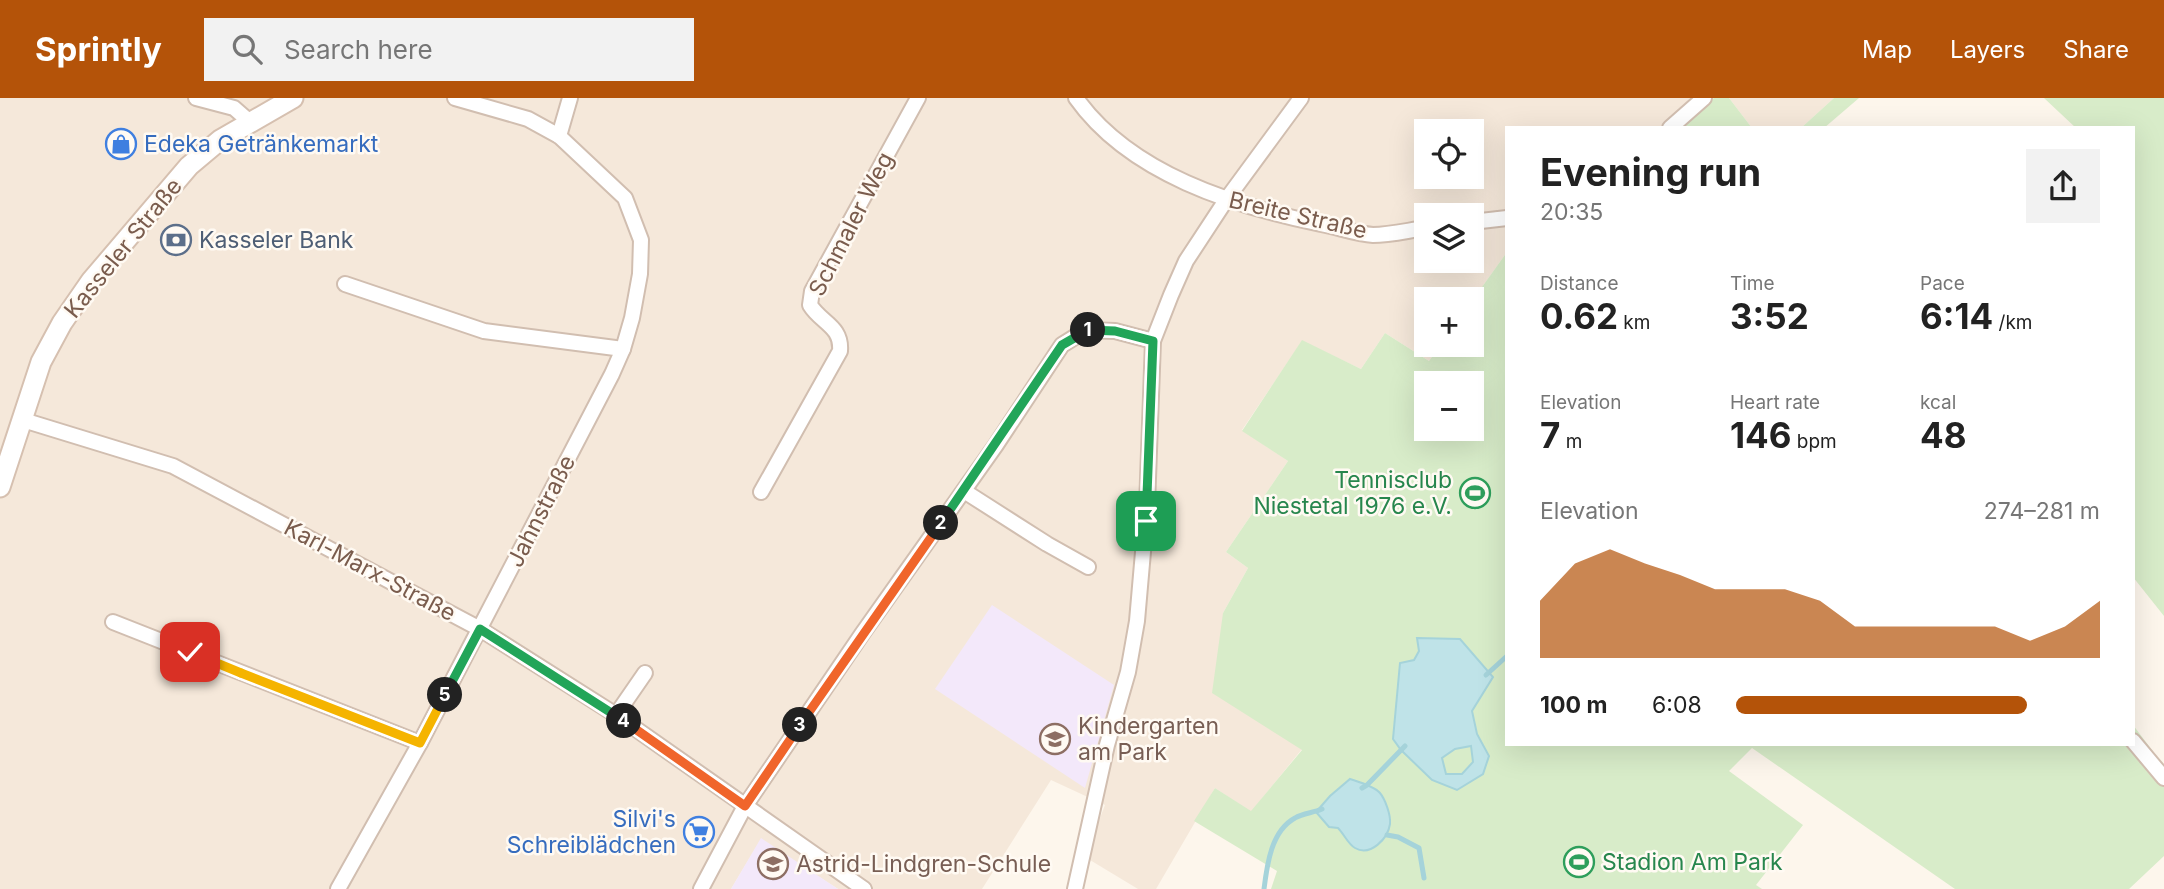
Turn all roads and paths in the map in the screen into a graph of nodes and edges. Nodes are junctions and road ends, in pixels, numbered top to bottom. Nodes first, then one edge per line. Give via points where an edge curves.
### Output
1 (196, 98) edge
2 (293, 98) edge
3 (455, 98) edge
4 (570, 98) edge
5 (919, 98) edge
6 (1076, 98) edge
7 (1301, 98) edge
8 (1704, 98) edge
9 (250, 122) junction
10 (1672, 126) edge
11 (559, 136) junction
12 (1226, 200) junction
13 (1505, 218) edge
14 (1484, 221) edge
15 (1414, 230) edge
16 (345, 284) dead end
17 (1153, 341) junction
18 (623, 349) junction
19 (23, 420) junction
20 (0, 487) edge
21 (964, 491) junction
22 (761, 492) dead end
23 (1088, 567) dead end
24 (113, 622) dead end
25 (480, 629) junction
26 (645, 673) dead end
27 (616, 715) junction
28 (420, 743) junction
29 (2135, 743) edge
30 (2164, 778) edge
31 (745, 806) junction
32 (338, 889) edge
33 (701, 889) edge
34 (864, 889) edge
35 (1075, 889) edge

1 - 9 street via 234,108
2 - 9 main road, Kasseler Straße
3 - 11 street, Jahnstraße via 528,119
4 - 11 street
5 - 22 street, Schmaler Weg via 812,291 810,305 837,331 840,351
6 - 12 street, Breite Straße via 1089,116 1129,151
7 - 12 street
8 - 10 street
9 - 19 main road, Kasseler Straße via 189,166 91,281 41,362
11 - 18 street, Jahnstraße via 625,198 641,240 640,274
12 - 15 street, Breite Straße via 1374,235
12 - 17 street via 1186,261
13 - 14 street
16 - 18 street via 484,331
17 - 21 street via 1115,331 1086,330 1062,345
17 - 35 street via 1137,621
18 - 25 street, Jahnstraße
19 - 20 main road, Kasseler Straße
19 - 25 street, Karl-Marx-Straße via 173,466
21 - 23 street
21 - 31 street
24 - 28 street
25 - 27 street, Karl-Marx-Straße
25 - 28 street, Jahnstraße
26 - 27 street
27 - 31 street, Karl-Marx-Straße
28 - 32 street, Jahnstraße
29 - 30 street
31 - 33 street
31 - 34 street, Karl-Marx-Straße

